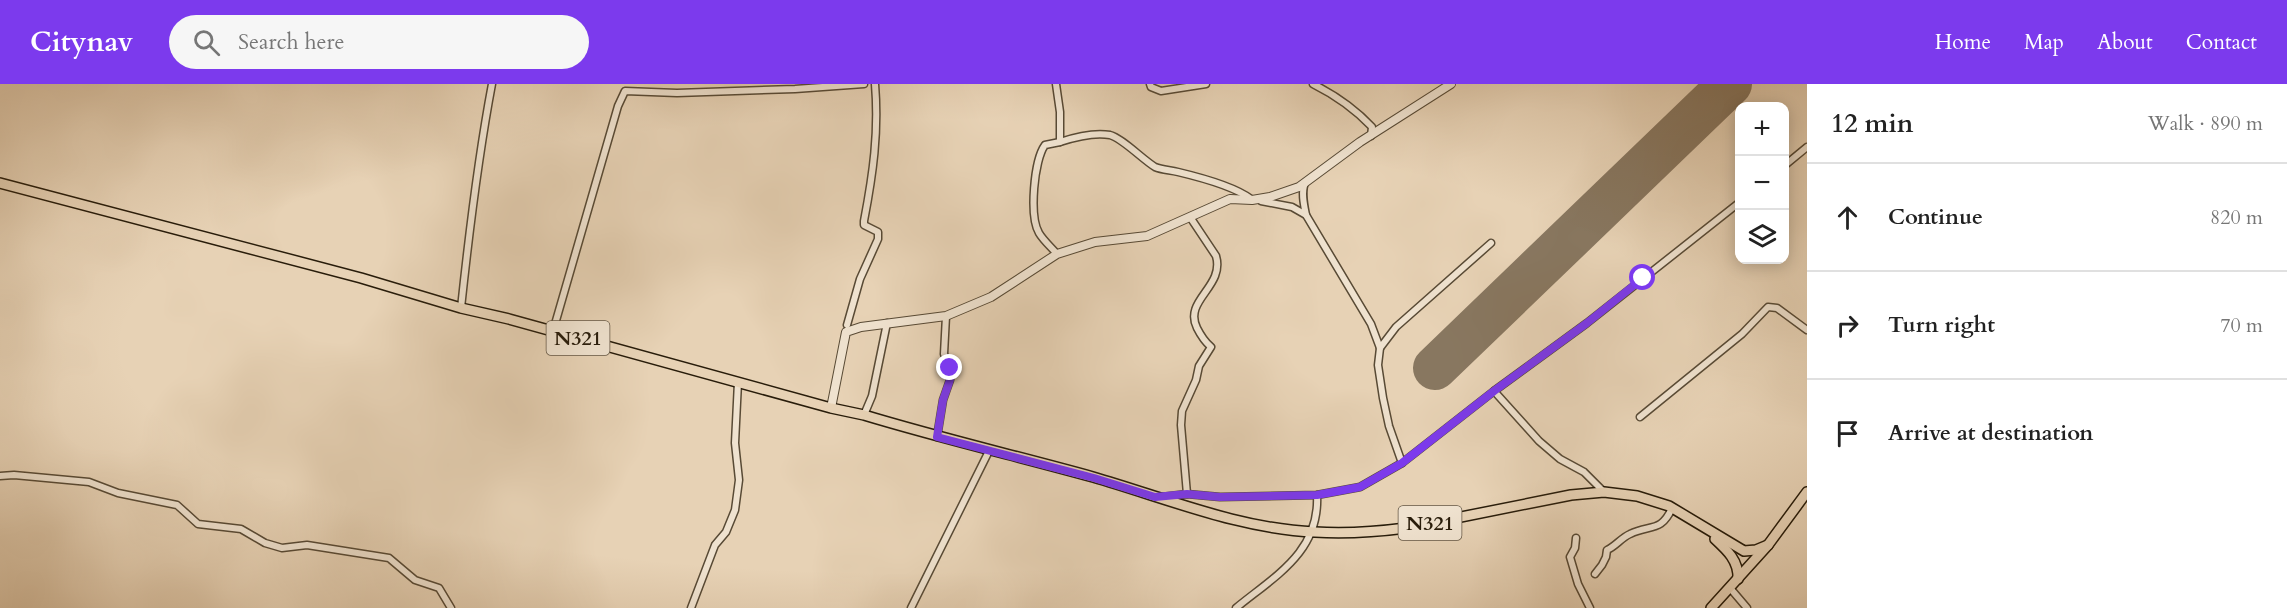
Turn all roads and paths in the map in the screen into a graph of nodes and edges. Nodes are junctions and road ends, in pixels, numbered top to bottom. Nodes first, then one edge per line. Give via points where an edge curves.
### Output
1 (492, 84) edge
2 (864, 84) edge
3 (875, 84) edge
4 (1056, 84) edge
5 (1150, 84) edge
6 (1206, 84) edge
7 (1313, 84) edge
8 (1451, 84) edge
9 (1371, 136) junction
10 (1060, 142) junction
11 (1807, 147) edge
12 (1789, 163) edge
13 (1309, 179) junction
14 (0, 183) edge
15 (1252, 200) junction
16 (1735, 206) edge
17 (1306, 215) junction
18 (1190, 217) junction
19 (1491, 243) dead end
20 (1057, 255) junction
21 (461, 308) junction
22 (946, 316) junction
23 (887, 323) junction
24 (847, 325) dead end
25 (1807, 330) edge
26 (553, 331) junction
27 (1380, 348) junction
28 (738, 382) junction
29 (1494, 391) junction
30 (831, 408) junction
31 (864, 415) junction
32 (1640, 417) dead end
33 (937, 437) junction
34 (989, 451) junction
35 (1402, 463) junction
36 (0, 476) edge
37 (1604, 492) junction
38 (1807, 492) edge
39 (1187, 494) junction
40 (1317, 495) junction
41 (1155, 497) junction
42 (1672, 508) junction
43 (1701, 524) junction
44 (1313, 532) junction
45 (1576, 538) dead end
46 (1768, 545) junction
47 (1595, 574) dead end
48 (1738, 579) junction
49 (1730, 588) junction
50 (1746, 607) edge
51 (452, 608) edge
52 (692, 608) edge
53 (911, 608) edge
54 (1236, 608) edge
55 (1590, 608) edge
56 (1711, 608) edge

1 - 21 street
2 - 26 street via 677,93 625,91
3 - 24 street via 878,126 864,225 878,232 878,239
4 - 10 street
5 - 6 street via 1161,91
7 - 9 street via 1362,117 1372,127
8 - 9 street
9 - 13 street
10 - 15 street via 1080,136 1111,135 1157,168 1240,191
10 - 20 street via 1045,145 1040,153 1032,204 1038,232
11 - 12 street
13 - 15 street via 1299,187
13 - 17 street via 1303,186
14 - 21 main road, N321
15 - 17 street via 1292,207
15 - 18 street via 1230,199
16 - 29 street, N321
17 - 27 street via 1371,324
18 - 20 street via 1146,236 1095,242
18 - 39 street via 1218,262 1214,282 1193,313 1202,339 1211,347 1199,366 1182,411
19 - 27 street via 1396,327
20 - 22 street via 991,297
21 - 26 main road, N321
22 - 23 street
22 - 33 street via 944,354 950,380
23 - 30 street via 846,332
23 - 31 street via 872,396
25 - 32 street via 1777,308 1768,307 1742,334
26 - 28 main road, N321
27 - 35 street via 1378,365 1383,398
28 - 30 main road, N321
28 - 52 street via 735,443 739,480 735,510 726,532 714,545
29 - 35 street, N321
29 - 37 street via 1539,441 1584,472
30 - 31 main road, N321
31 - 33 main road, N321
33 - 34 main road, N321
34 - 41 main road, N321
34 - 53 street
35 - 40 street, N321 via 1360,487
36 - 51 street via 89,482 177,506 198,524 241,529 282,548 307,545 389,558 415,580 439,588
37 - 42 main road, N321 via 1637,496
37 - 44 main road, N321 via 1406,528
38 - 46 main road
39 - 40 street, N321
39 - 41 street, N321
40 - 44 street
41 - 44 main road, N321 via 1255,523
42 - 43 main road, N321
42 - 47 street via 1662,524 1627,535 1607,550
43 - 46 main road, N321 via 1744,551
43 - 48 main road, N321 via 1736,563
44 - 54 street via 1293,563
45 - 55 street via 1570,557
46 - 48 main road
48 - 49 main road
49 - 50 street
49 - 56 main road

